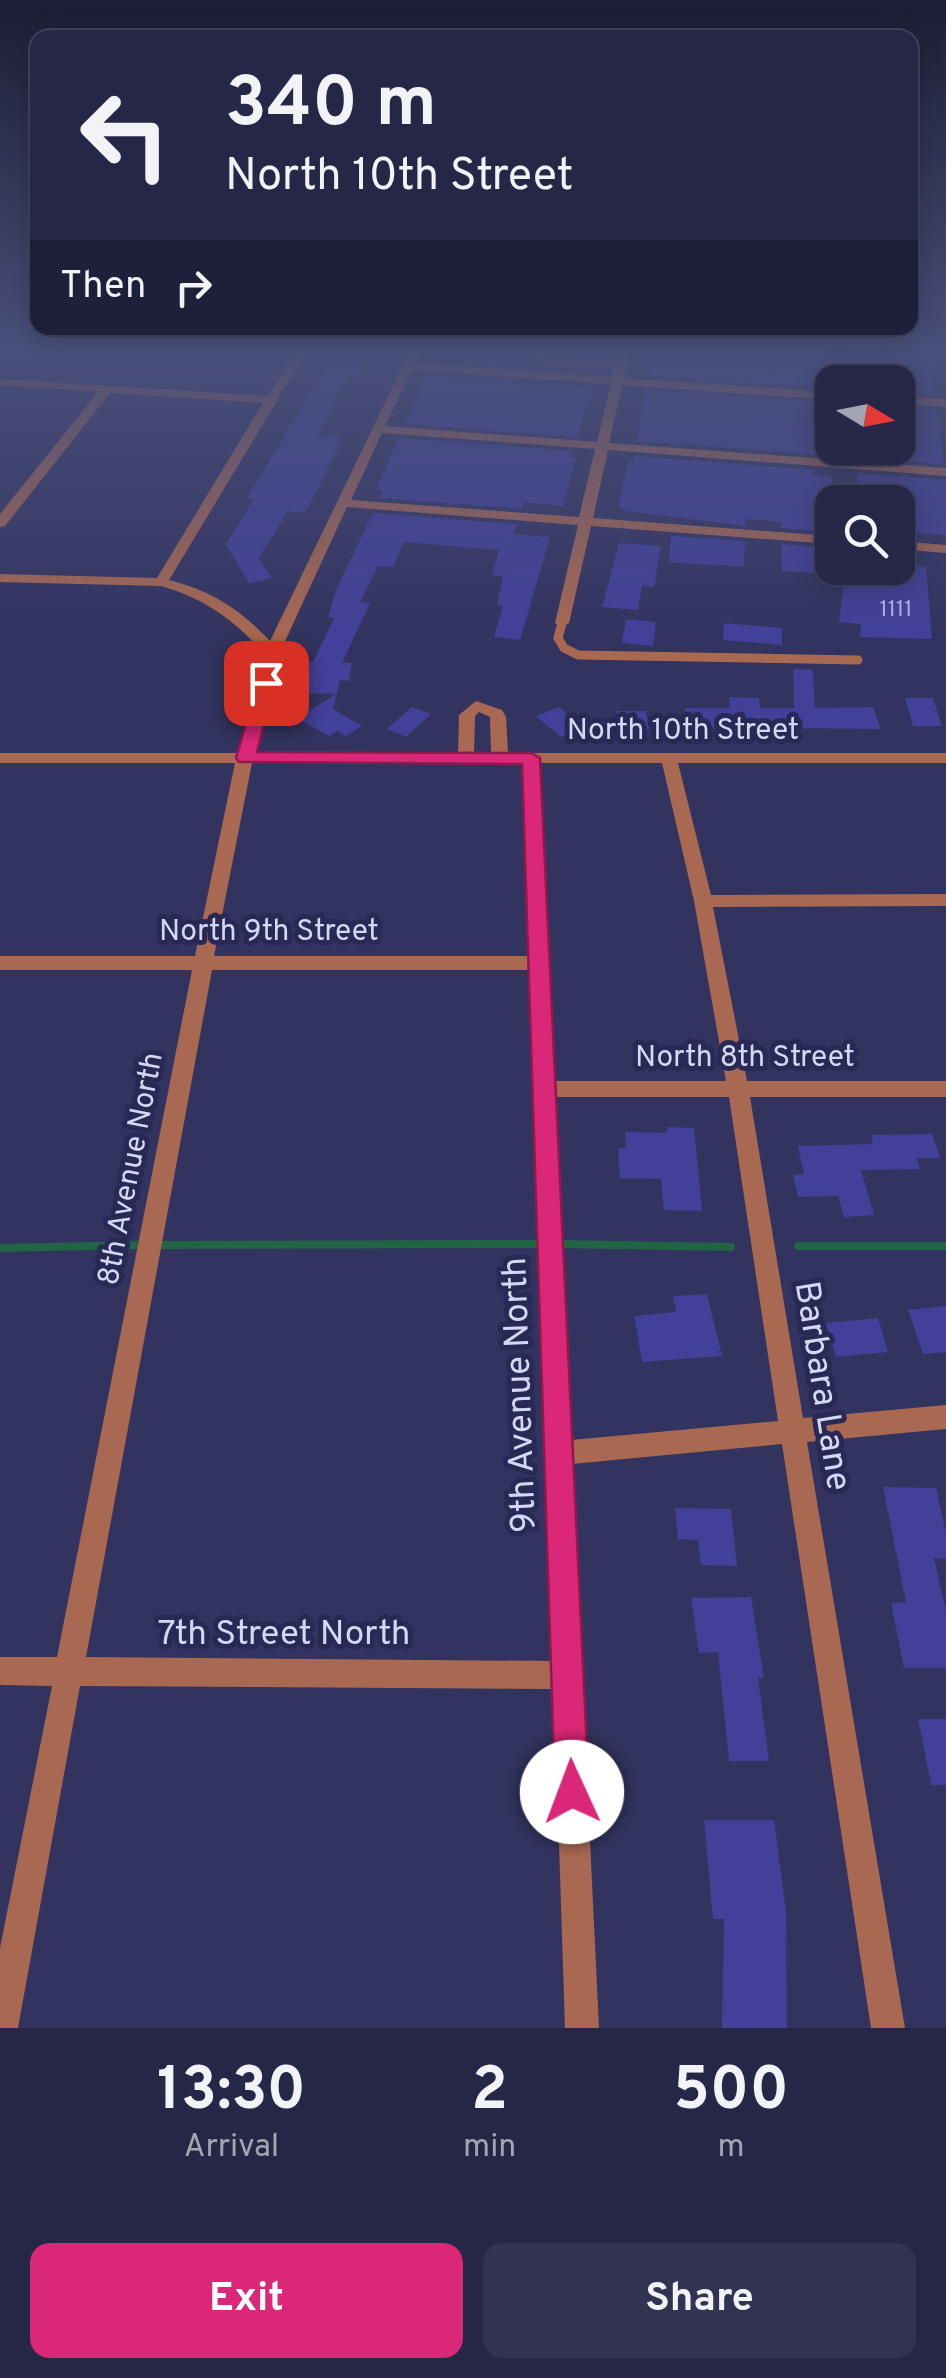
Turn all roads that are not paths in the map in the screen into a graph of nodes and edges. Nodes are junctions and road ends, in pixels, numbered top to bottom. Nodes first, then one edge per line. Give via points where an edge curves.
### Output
1 (62, 446) edge
2 (243, 446) edge
3 (369, 446) edge
4 (597, 446) edge
5 (602, 446) junction
6 (946, 472) edge
7 (342, 503) junction
8 (586, 523) junction
9 (0, 524) edge
10 (815, 539) edge
11 (915, 547) edge
12 (946, 550) edge
13 (0, 578) edge
14 (161, 582) junction
15 (562, 624) joint
16 (272, 652) junction
17 (858, 660) dead end
18 (0, 758) edge
19 (246, 758) junction
20 (466, 758) junction
21 (500, 758) junction
22 (531, 758) junction
23 (946, 758) edge
24 (670, 759) junction
25 (946, 900) edge
26 (704, 901) junction
27 (202, 961) junction
28 (538, 962) junction
29 (0, 963) edge
30 (544, 1089) junction
31 (738, 1089) junction
32 (946, 1089) edge
33 (946, 1417) edge
34 (792, 1429) junction
35 (559, 1453) junction
36 (0, 1671) edge
37 (68, 1671) junction
38 (567, 1675) junction
39 (2, 2028) edge
40 (582, 2028) edge
41 (888, 2028) edge

1 - 9 street
2 - 14 street
3 - 7 street, 8th Avenue North
4 - 5 street
5 - 6 street
5 - 8 street
7 - 8 street
7 - 16 street, 8th Avenue North
8 - 10 street
8 - 15 street
11 - 12 street
13 - 14 street
14 - 16 street via 221,602
15 - 17 lane via 558,638 578,655
16 - 19 street, 8th Avenue North
18 - 19 street, North 10th Street
19 - 20 street, North 10th Street
19 - 27 street, 8th Avenue North
20 - 21 street, North 10th Street
20 - 21 street via 468,715 476,706 498,717
21 - 22 street, North 10th Street
22 - 24 street, North 10th Street
22 - 28 street, 9th Avenue North
23 - 24 street, North 10th Street
24 - 26 street, Barbara Lane
25 - 26 street
26 - 31 street, Barbara Lane
27 - 28 street, North 9th Street
27 - 29 street, North 9th Street
27 - 37 street, 8th Avenue North
28 - 30 street, 9th Avenue North
30 - 31 street, North 8th Street
30 - 35 street, 9th Avenue North
31 - 32 street, North 8th Street
31 - 34 street, Barbara Lane
33 - 34 street
34 - 35 street
34 - 41 street, Barbara Lane
35 - 38 street, 9th Avenue North
36 - 37 street, 7th Street North
37 - 38 street, 7th Street North
37 - 39 street, 8th Avenue North
38 - 40 street, 9th Avenue North

